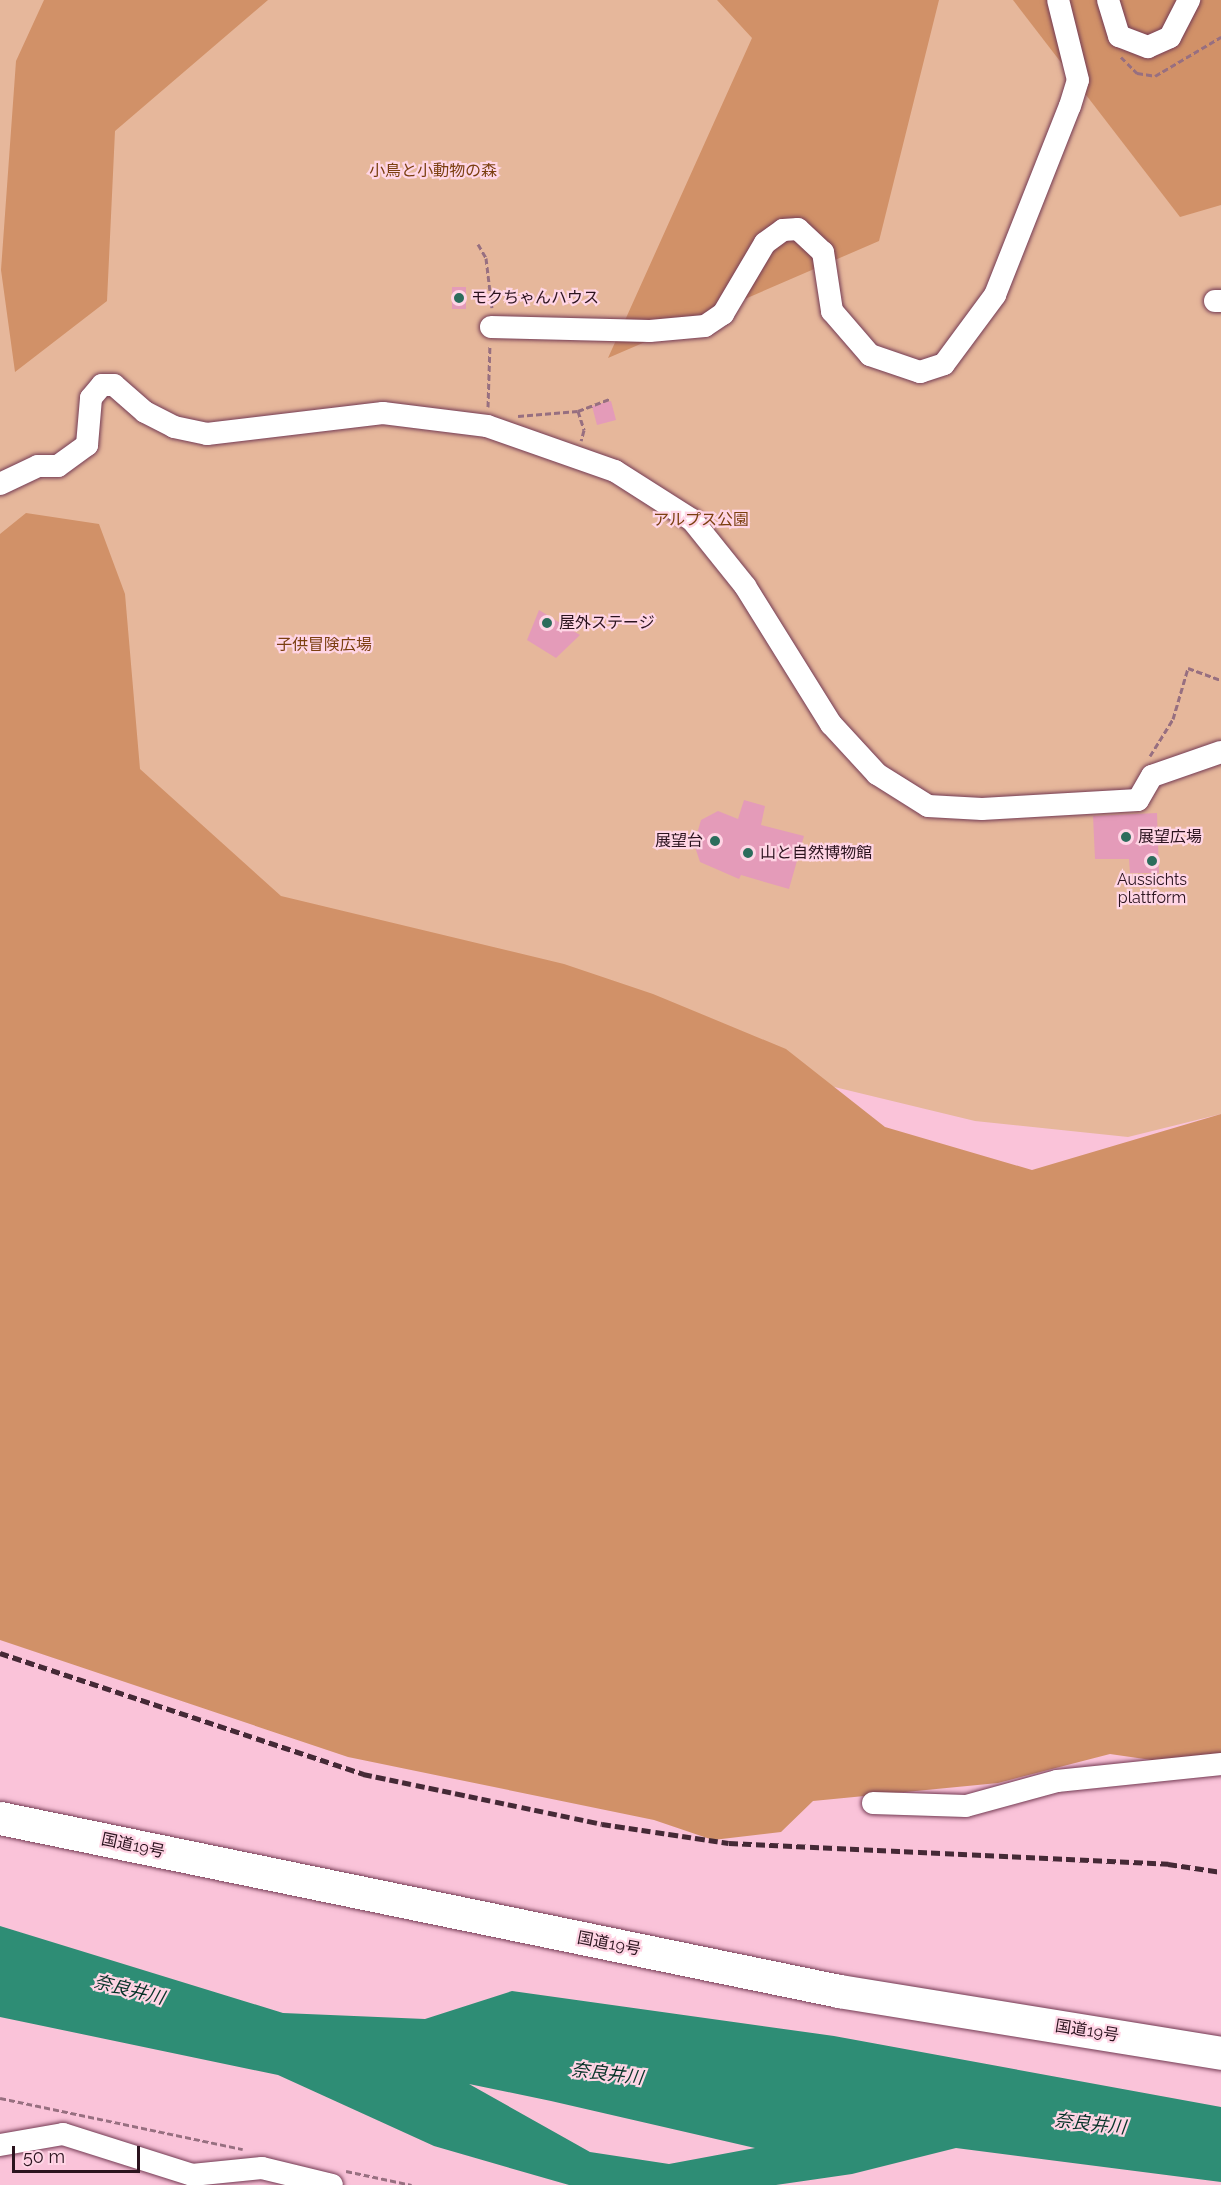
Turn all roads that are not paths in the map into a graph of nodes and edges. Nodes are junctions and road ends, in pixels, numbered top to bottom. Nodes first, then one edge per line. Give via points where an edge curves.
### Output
1 (1058, 0) edge
2 (1108, 0) edge
3 (1189, 0) edge
4 (491, 327) dead end
5 (0, 484) edge
6 (1221, 752) edge
7 (1221, 1764) edge
8 (873, 1803) dead end
9 (0, 1818) edge
10 (1221, 2053) edge
11 (0, 2145) edge
12 (332, 2177) edge

1 - 4 street via 1078,80 1070,106 995,295 944,364 920,372 870,355 832,311 823,252 798,229 783,230 765,243 723,314 705,326 650,331
2 - 3 street via 1119,36 1148,47 1170,37
5 - 6 street via 38,466 58,466 87,445 91,398 102,384 114,385 145,412 174,427 207,434 383,413 487,426 615,471 692,520 745,586 831,724 878,774 928,806 982,809 1138,800 1152,776
7 - 8 street via 1058,1781 966,1806
9 - 10 highway, 国道19号 via 839,1991
11 - 12 street via 63,2134 192,2175 262,2168

